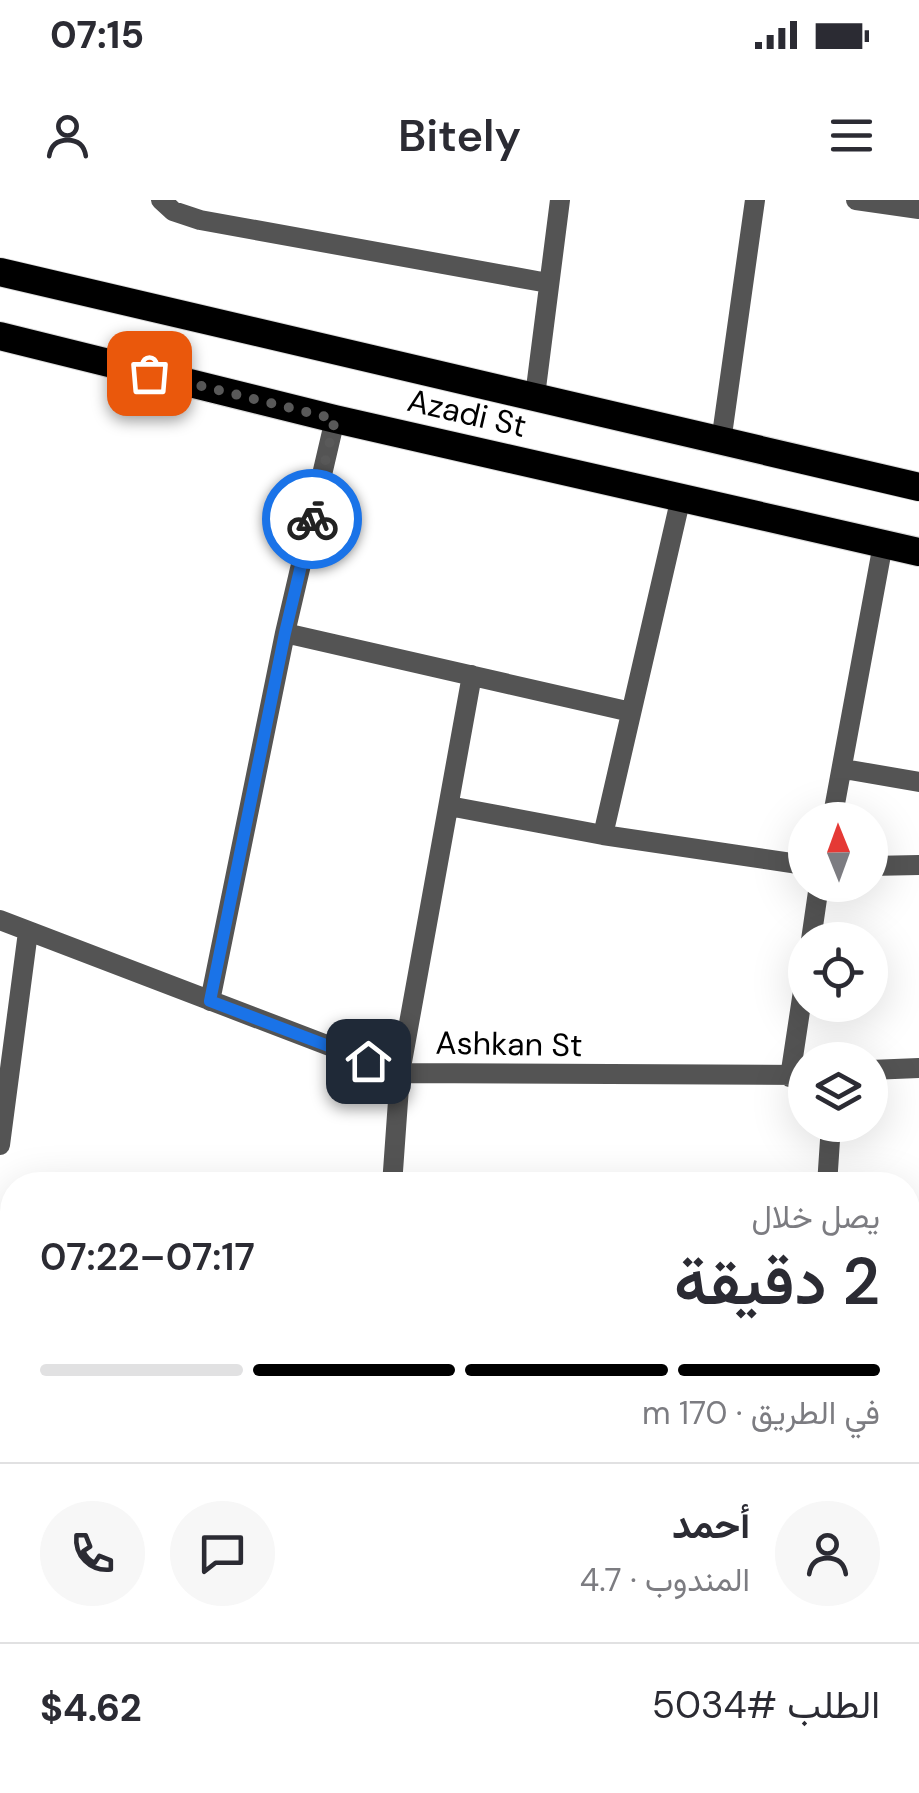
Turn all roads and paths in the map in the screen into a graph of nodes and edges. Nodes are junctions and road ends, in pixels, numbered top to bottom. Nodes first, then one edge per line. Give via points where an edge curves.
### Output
1 (161, 200) edge
2 (560, 200) edge
3 (755, 200) edge
4 (856, 200) edge
5 (919, 209) edge
6 (0, 272) edge
7 (548, 282) junction
8 (0, 336) edge
9 (535, 396) junction
10 (335, 419) junction
11 (721, 442) junction
12 (919, 487) edge
13 (681, 497) junction
14 (883, 544) junction
15 (919, 552) edge
16 (285, 633) junction
17 (472, 675) junction
18 (631, 712) junction
19 (844, 769) junction
20 (919, 782) edge
21 (836, 802) edge
22 (449, 806) junction
23 (603, 835) junction
24 (788, 862) edge
25 (919, 865) edge
26 (888, 866) edge
27 (0, 920) edge
28 (28, 932) junction
29 (210, 1001) junction
30 (919, 1068) edge
31 (888, 1069) edge
32 (400, 1073) junction
33 (788, 1076) edge
34 (830, 1142) edge
35 (0, 1145) edge
36 (393, 1172) edge
37 (828, 1172) edge

1 - 7 street via 200,220
2 - 7 street
3 - 11 street
4 - 5 street
6 - 9 highway, Azadi St
7 - 9 street
8 - 10 highway, Azadi St
9 - 11 highway, Azadi St
10 - 13 highway, Azadi St
10 - 16 street
11 - 12 highway, Azadi St
13 - 14 highway, Azadi St
13 - 18 street
14 - 15 highway, Azadi St
14 - 19 street
16 - 17 street
16 - 29 street
17 - 18 street
17 - 22 street
18 - 23 street
19 - 20 street
19 - 21 street
22 - 23 street
22 - 32 street
23 - 24 street
25 - 26 street
27 - 28 street, Ashkan St
28 - 29 street, Ashkan St
28 - 35 street
29 - 32 street, Ashkan St
30 - 31 street
32 - 33 street, Ashkan St
32 - 36 street
34 - 37 street

